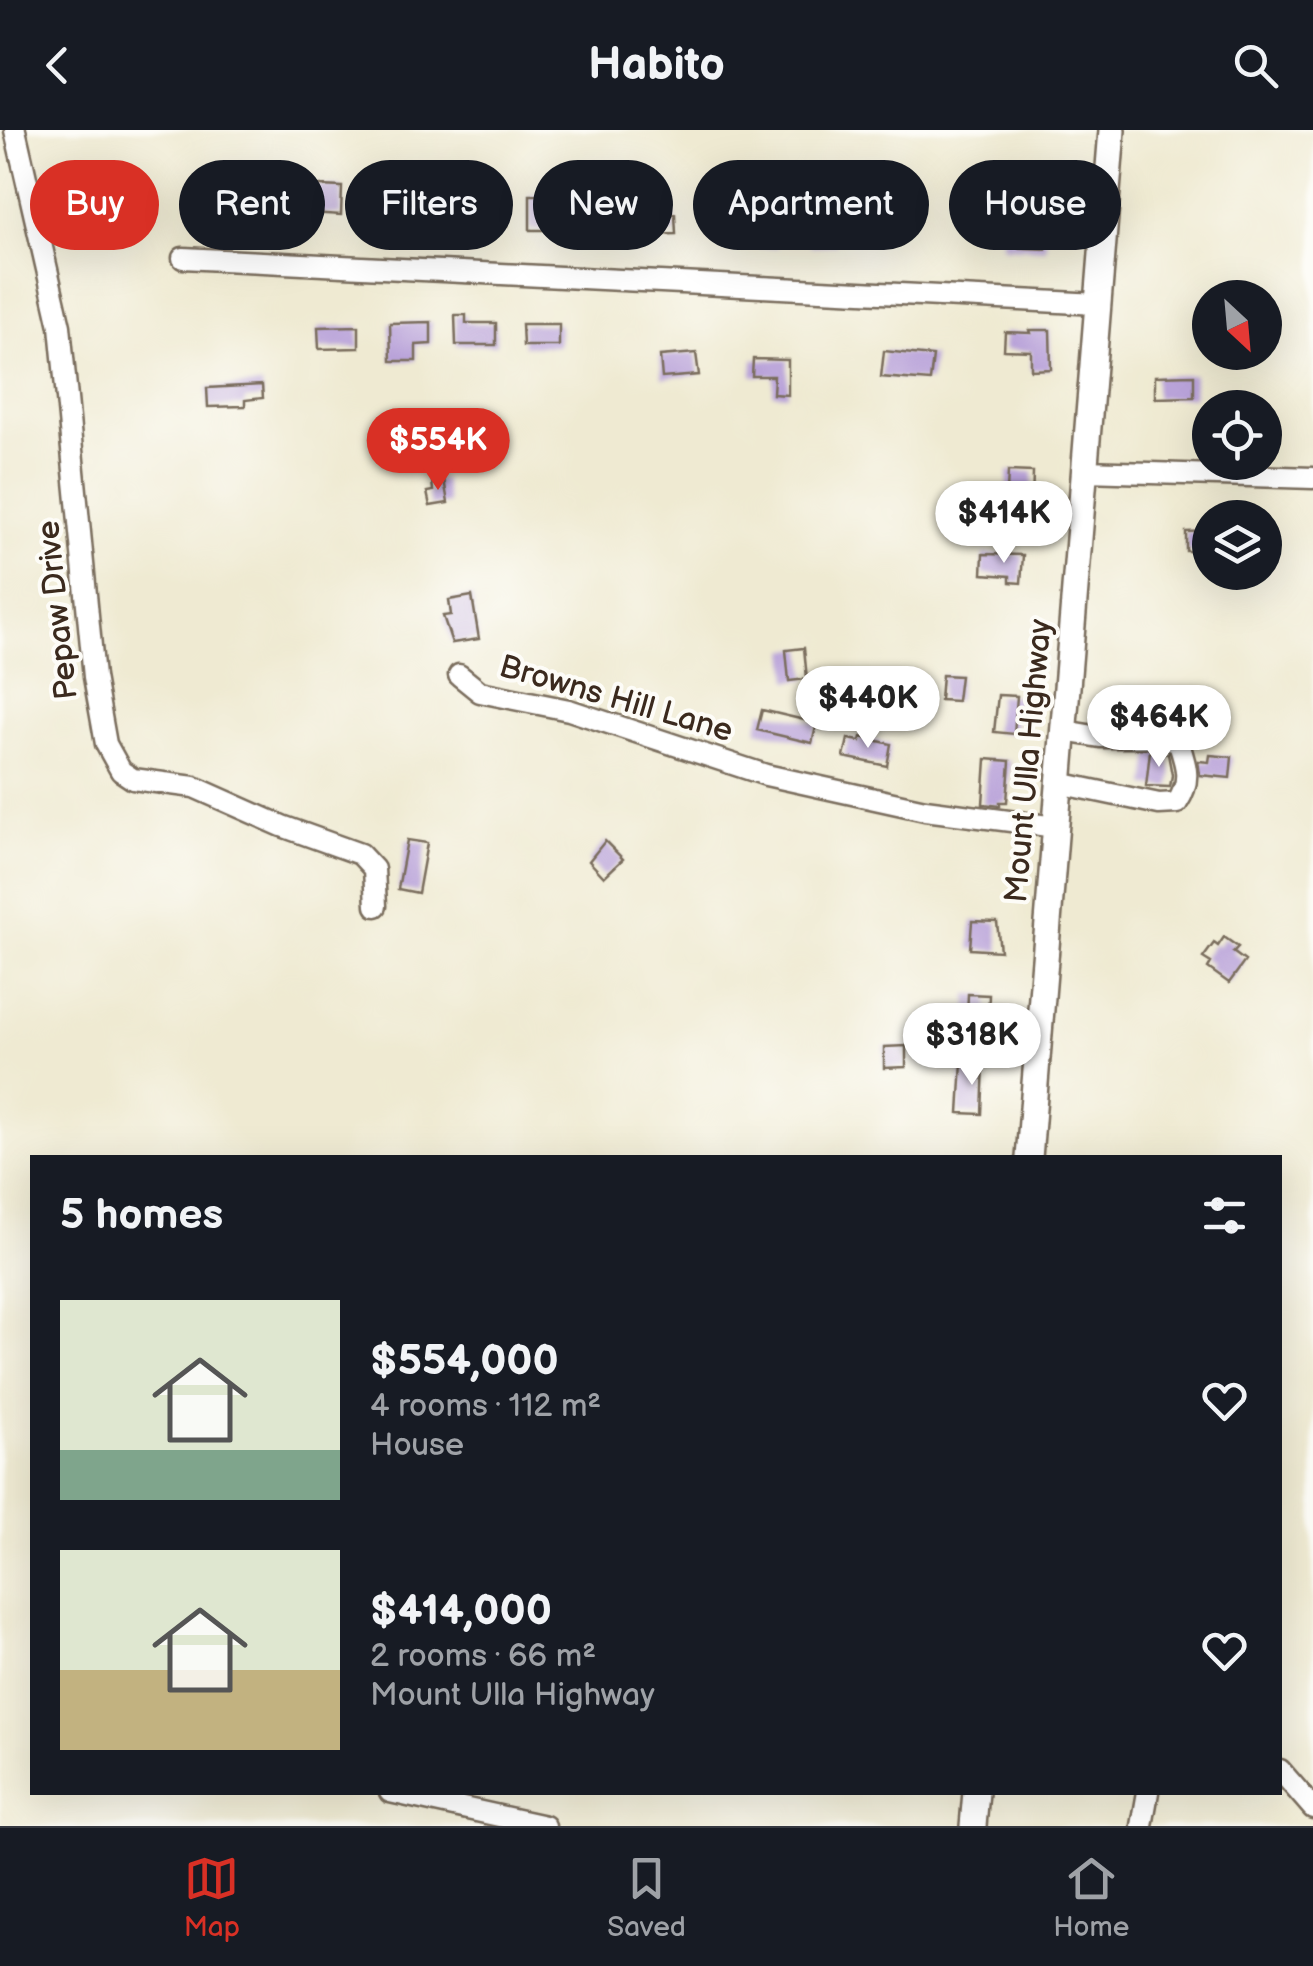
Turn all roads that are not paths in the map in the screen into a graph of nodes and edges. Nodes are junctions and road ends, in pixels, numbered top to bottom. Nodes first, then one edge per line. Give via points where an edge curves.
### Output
1 (16, 130) edge
2 (1112, 130) edge
3 (183, 258) dead end
4 (1098, 304) junction
5 (1085, 471) junction
6 (1313, 478) edge
7 (459, 675) dead end
8 (1064, 732) junction
9 (1060, 784) junction
10 (1056, 827) junction
11 (376, 906) dead end
12 (1028, 1155) edge
13 (1282, 1772) edge
14 (404, 1795) edge
15 (976, 1795) edge
16 (1147, 1795) edge
17 (1313, 1808) edge
18 (545, 1826) edge
19 (973, 1826) edge
20 (1142, 1826) edge

1 - 11 street, Pepaw Drive via 60,326 106,744 121,771 133,778 194,787 360,854 374,869
2 - 4 main road, Mount Ulla Highway
3 - 4 street
4 - 5 main road, Mount Ulla Highway
5 - 6 street
5 - 8 main road, Mount Ulla Highway
7 - 10 street, Browns Hill Lane via 480,692 570,710 766,775 925,810
8 - 9 main road, Mount Ulla Highway
8 - 9 street via 1166,737 1179,744 1186,790 1177,803 1159,804
9 - 10 main road, Mount Ulla Highway
10 - 12 main road, Mount Ulla Highway
13 - 17 street
14 - 18 street
15 - 19 main road
16 - 20 street

